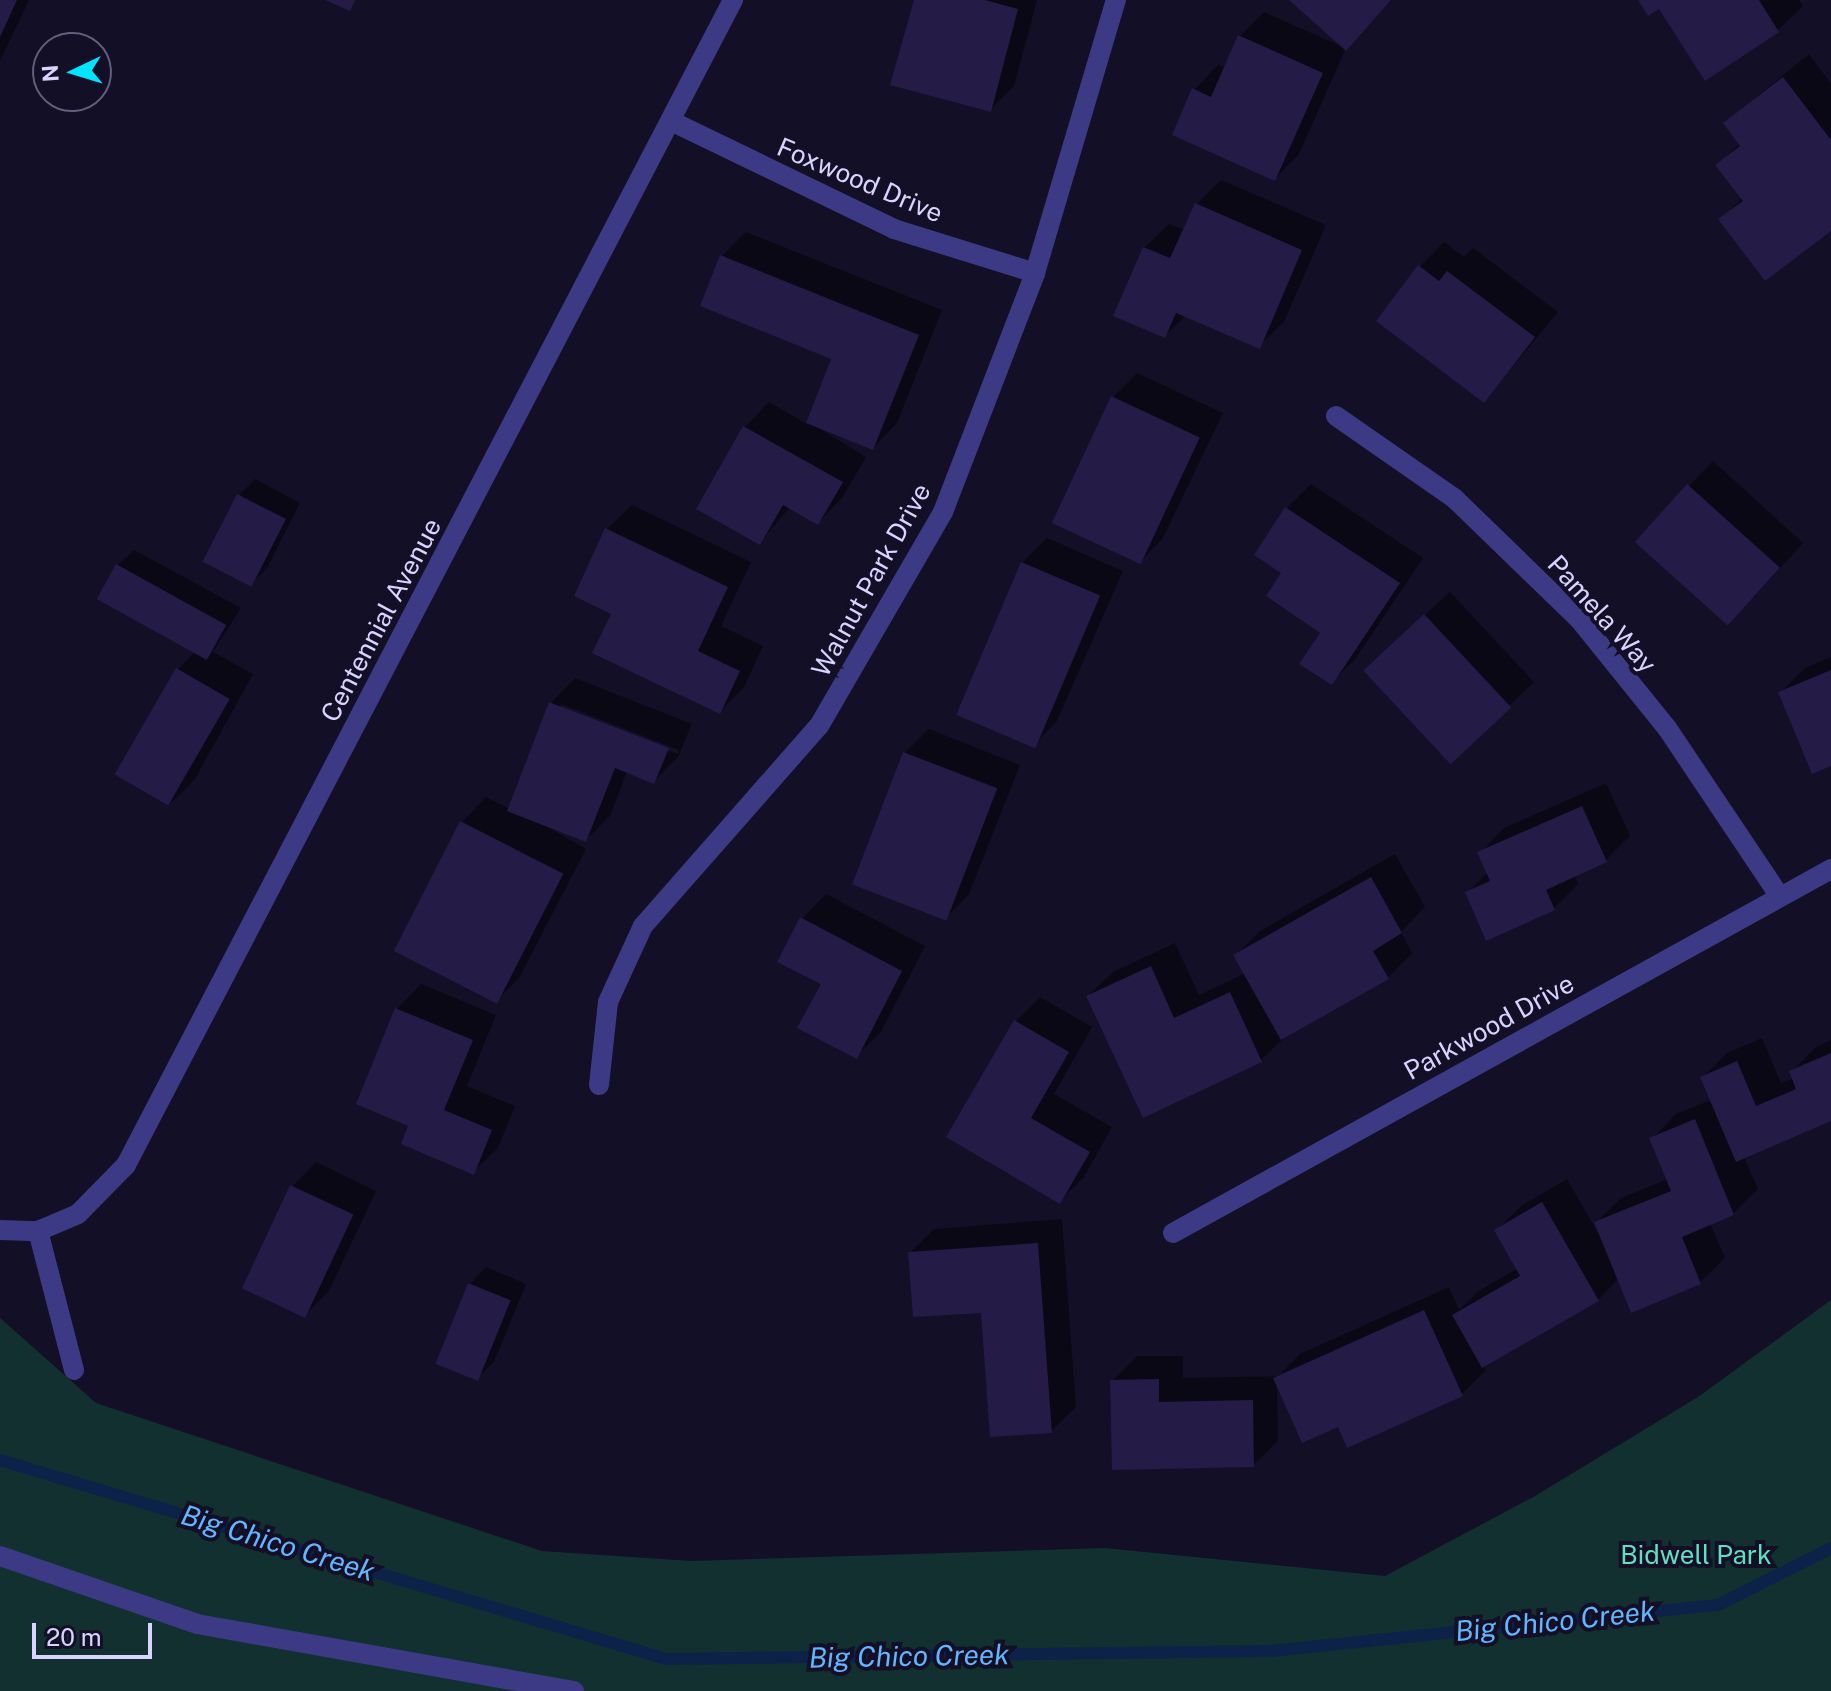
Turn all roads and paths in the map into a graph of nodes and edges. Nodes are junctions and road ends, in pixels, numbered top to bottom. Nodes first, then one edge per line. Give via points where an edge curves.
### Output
1 (733, 0) edge
2 (1116, 0) edge
3 (671, 121) junction
4 (1035, 273) junction
5 (1336, 416) dead end
6 (1831, 869) edge
7 (1779, 895) junction
8 (599, 1085) dead end
9 (0, 1230) edge
10 (38, 1231) junction
11 (1173, 1233) dead end
12 (74, 1370) dead end
13 (0, 1556) edge
14 (574, 1691) edge

1 - 3 street, Centennial Avenue
2 - 4 street, Walnut Park Drive
3 - 4 street, Foxwood Drive via 894,229
3 - 10 street, Centennial Avenue via 126,1165 78,1214
4 - 8 street, Walnut Park Drive via 943,512 819,726 643,926 608,1002
5 - 7 street, Pamela Way via 1454,498 1579,619 1667,728
6 - 7 street, Parkwood Drive
7 - 11 street, Parkwood Drive
9 - 10 street, Centennial Avenue
10 - 12 street
13 - 14 street via 197,1624

